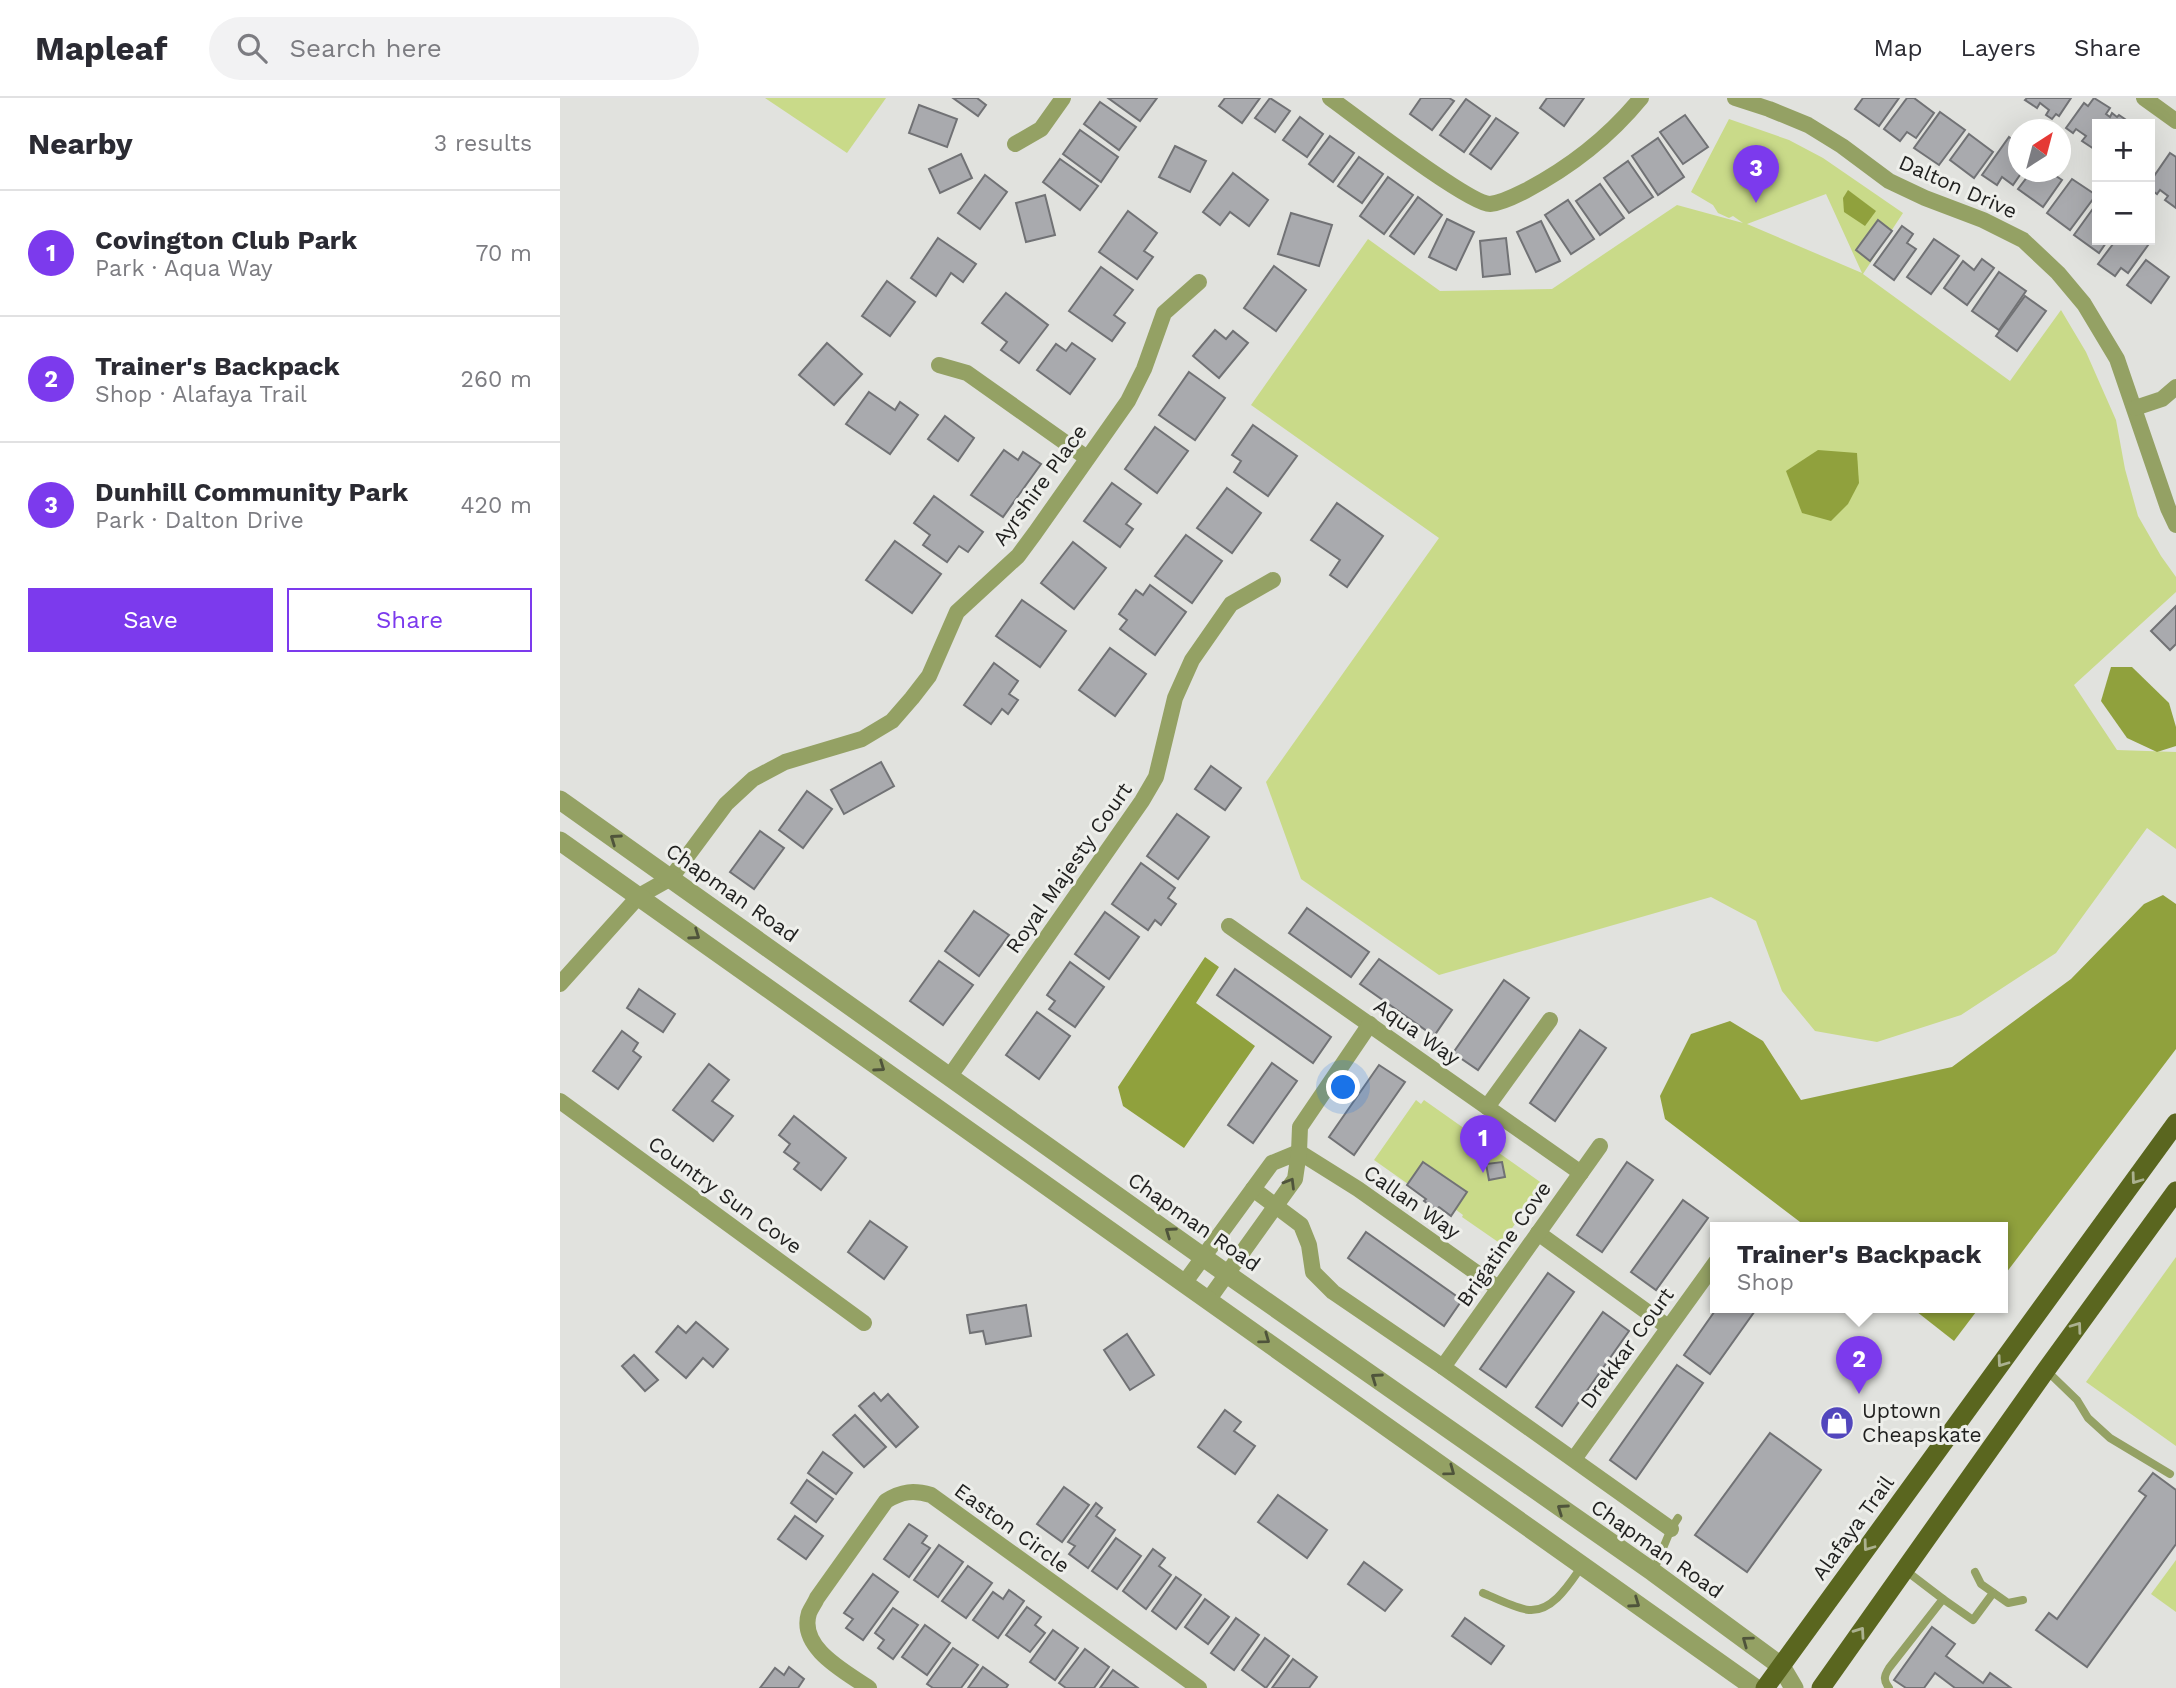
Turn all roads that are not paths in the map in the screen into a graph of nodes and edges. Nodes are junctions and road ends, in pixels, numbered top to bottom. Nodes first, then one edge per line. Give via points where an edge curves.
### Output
1 (1063, 98) edge
2 (1330, 98) edge
3 (1641, 98) edge
4 (1735, 98) edge
5 (2144, 98) edge
6 (2176, 121) edge
7 (1015, 144) dead end
8 (1199, 282) dead end
9 (939, 365) dead end
10 (2176, 387) edge
11 (2135, 408) junction
12 (1087, 458) junction
13 (2176, 525) edge
14 (1273, 579) dead end
15 (560, 800) edge
16 (560, 841) edge
17 (671, 878) junction
18 (639, 896) junction
19 (1228, 926) dead end
20 (560, 984) edge
21 (1550, 1020) dead end
22 (1370, 1024) junction
23 (950, 1076) junction
24 (560, 1101) edge
25 (1488, 1107) junction
26 (2176, 1123) edge
27 (1600, 1146) dead end
28 (1299, 1153) junction
29 (1581, 1173) junction
30 (1253, 1189) junction
31 (2176, 1191) edge
32 (1275, 1204) junction
33 (1538, 1233) junction
34 (1203, 1256) junction
35 (1710, 1270) edge
36 (1227, 1273) junction
37 (1185, 1283) junction
38 (1498, 1288) junction
39 (1209, 1299) junction
40 (864, 1323) dead end
41 (1668, 1327) junction
42 (1443, 1367) junction
43 (2046, 1370) junction
44 (1574, 1459) junction
45 (2170, 1474) dead end
46 (1675, 1524) joint
47 (1583, 1566) junction
48 (1905, 1569) junction
49 (1975, 1572) dead end
50 (1653, 1573) junction
51 (1993, 1592) junction
52 (1483, 1593) dead end
53 (1943, 1599) junction
54 (2023, 1600) dead end
55 (1781, 1666) junction
56 (869, 1688) edge
57 (1199, 1688) edge
58 (1755, 1688) edge
59 (1765, 1688) edge
60 (1794, 1688) edge
61 (1821, 1688) edge
62 (1889, 1688) edge

1 - 7 street via 1041,129
2 - 3 street via 1460,191 1488,204 1510,199 1584,154
4 - 11 street, Dalton Drive via 1808,125 1889,181 2023,240 2084,304 2117,359
5 - 6 street
8 - 12 street, Ayrshire Place via 1164,313 1129,401
9 - 12 street via 967,373
10 - 11 street
11 - 13 street, Dalton Drive
12 - 17 street, Ayrshire Place via 1018,556 957,612 929,676 892,721 862,739 785,762 753,779 726,804
14 - 23 street, Royal Majesty Court via 1231,604 1192,660 1175,698 1156,778
17 -> 15 street, Chapman Road
16 - 18 street
17 - 18 street, Ayrshire Place
17 - 23 street, Chapman Road
18 - 20 street, Ayrshire Place
18 -> 37 street
19 - 22 street, Aqua Way
21 - 25 street
22 - 25 street, Aqua Way
22 - 28 street via 1300,1127
34 -> 23 street, Chapman Road
24 - 40 street, Country Sun Cove
25 - 29 street, Aqua Way
26 -> 55 main road, Alafaya Trail
27 - 29 street, Brigatine Cove
28 - 30 street via 1272,1163
32 -> 28 street via 1294,1179
28 - 38 street, Callan Way
29 - 33 street, Brigatine Cove
30 - 32 street
30 - 34 street
43 -> 31 main road
32 - 36 street
32 - 42 street via 1301,1225 1313,1272 1333,1292
33 - 38 street, Brigatine Cove
33 - 41 street
34 - 36 street, Chapman Road
34 - 37 street
35 - 41 street, Drekkar Court
36 - 39 street
50 -> 36 street, Chapman Road
37 - 39 street
38 - 42 street, Brigatine Cove
39 -> 47 street
41 - 44 street, Drekkar Court
42 - 44 street
43 - 45 lane via 2110,1438
43 - 48 main road
44 - 46 street
46 - 50 lane
47 - 52 lane via 1545,1608 1528,1610
47 -> 58 street
48 - 53 lane
61 -> 48 main road
49 - 51 lane via 1980,1584
55 -> 50 street, Chapman Road
51 - 53 lane via 1973,1620
51 - 54 lane via 2008,1603
53 - 62 lane via 1889,1668 1884,1677
55 - 59 main road, Alafaya Trail
55 - 60 street, Chapman Road
56 - 57 street, Easton Circle via 817,1649 809,1634 808,1615 887,1501 898,1493 916,1491 931,1495

